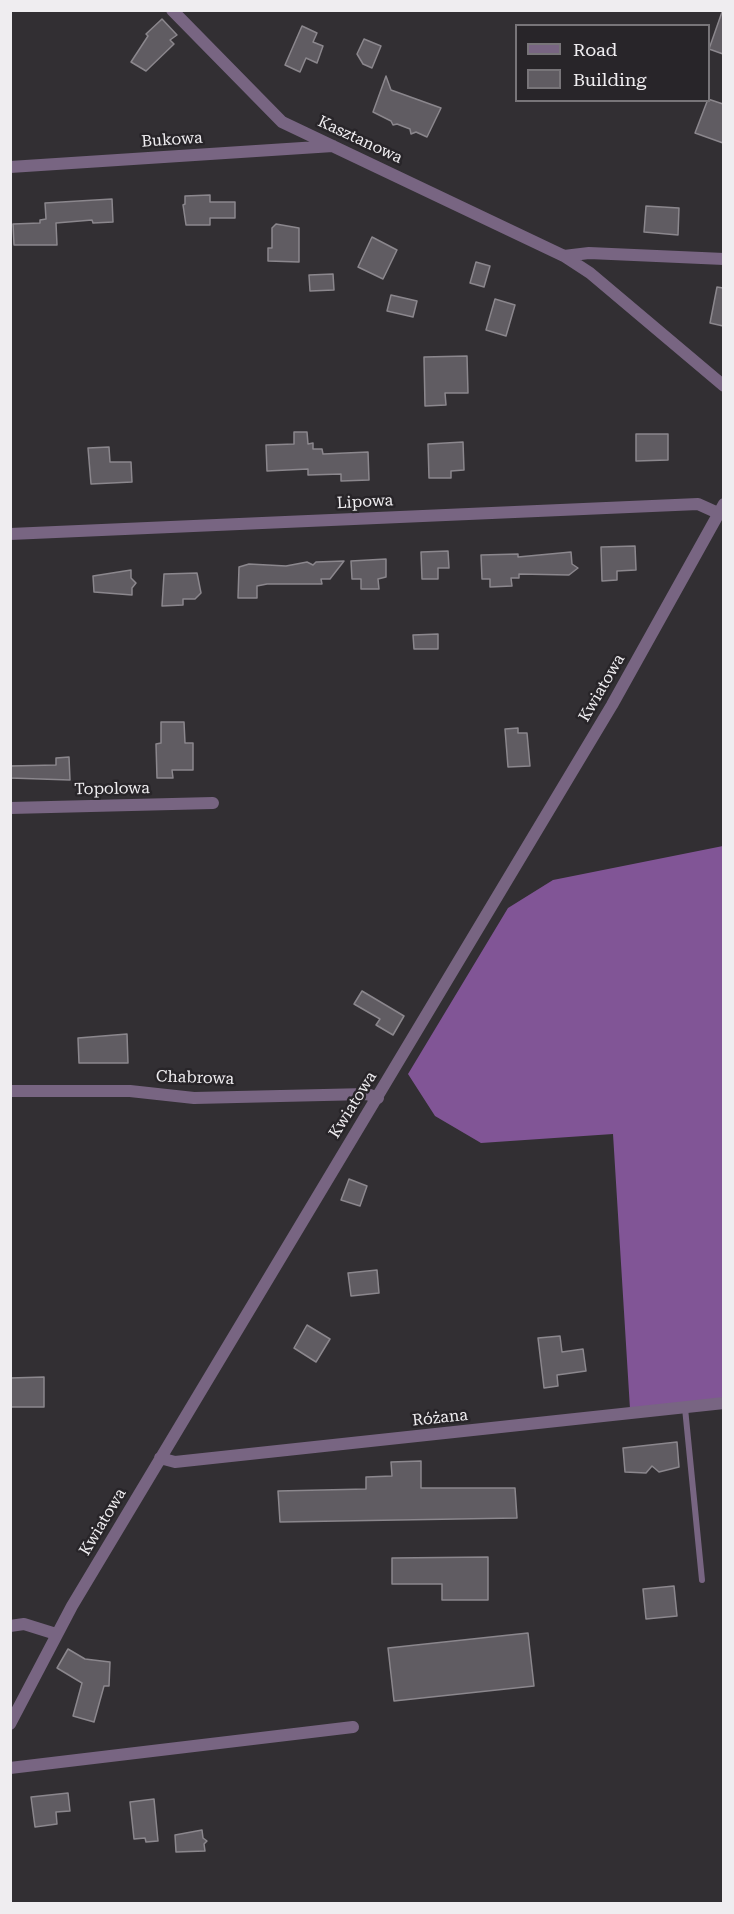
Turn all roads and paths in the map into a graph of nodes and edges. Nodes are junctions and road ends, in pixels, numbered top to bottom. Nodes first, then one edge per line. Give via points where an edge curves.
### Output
1 (172, 10) edge
2 (335, 146) junction
3 (10, 167) edge
4 (564, 256) junction
5 (723, 259) edge
6 (723, 386) edge
7 (721, 508) edge
8 (10, 534) edge
9 (213, 803) dead end
10 (10, 808) edge
11 (10, 1091) edge
12 (378, 1098) junction
13 (723, 1403) edge
14 (686, 1408) junction
15 (160, 1458) junction
16 (702, 1580) dead end
17 (10, 1626) edge
18 (56, 1634) junction
19 (10, 1724) edge
20 (353, 1727) dead end
21 (10, 1768) edge

1 - 2 street, Kasztanowa via 282,122
2 - 3 street, Bukowa
2 - 4 street, Kasztanowa
4 - 5 street via 589,253
4 - 6 street, Kasztanowa via 590,273
7 - 8 street, Lipowa via 698,504
7 - 12 street, Kwiatowa via 612,705
9 - 10 street, Topolowa
11 - 12 street, Chabrowa via 130,1091 194,1098 367,1094
12 - 15 street, Kwiatowa
13 - 14 street, Różana
14 - 15 street, Różana via 175,1462
14 - 16 lane
15 - 18 street, Kwiatowa
17 - 18 street via 24,1623
18 - 19 street, Kwiatowa
20 - 21 street

